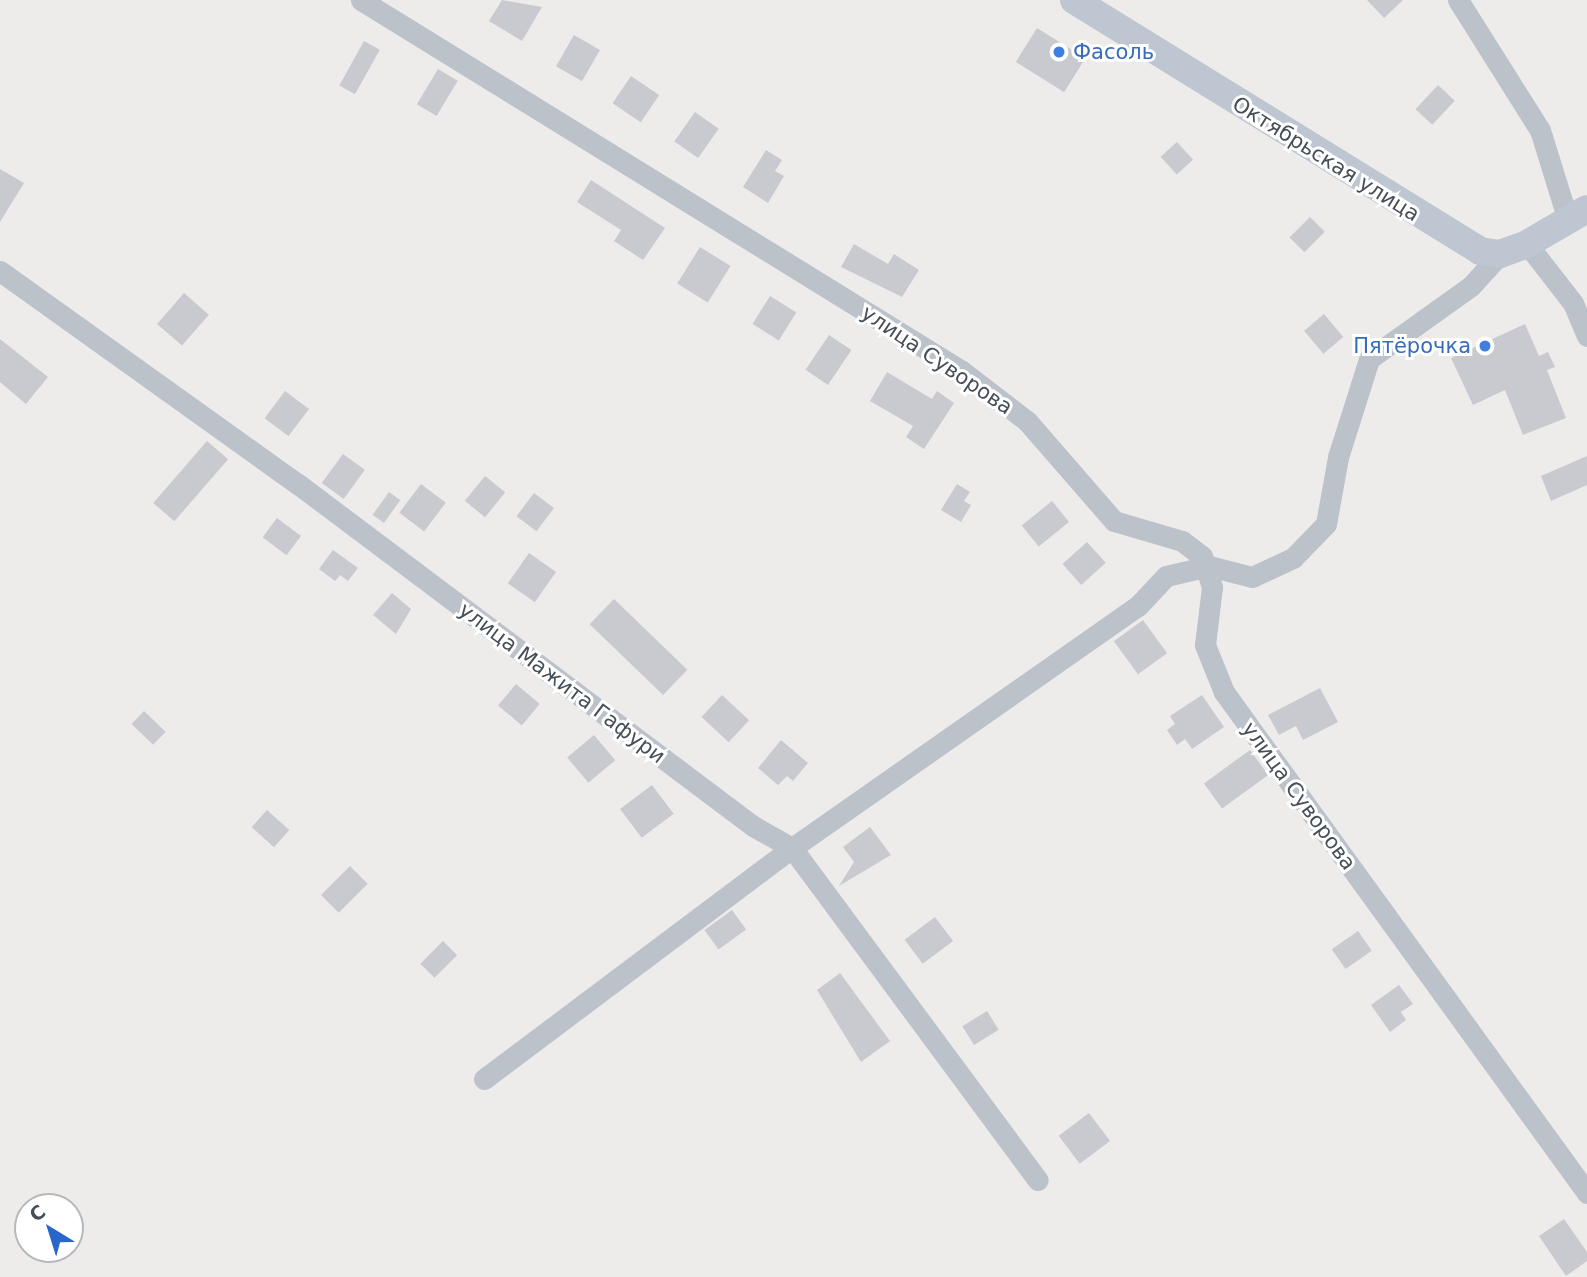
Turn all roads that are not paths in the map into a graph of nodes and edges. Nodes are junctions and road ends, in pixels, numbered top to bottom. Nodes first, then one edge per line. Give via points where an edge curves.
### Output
1 (361, 0) edge
2 (1074, 0) edge
3 (1469, 5) edge
4 (1577, 213) edge
5 (1527, 244) junction
6 (1500, 254) junction
7 (0, 271) edge
8 (1587, 336) edge
9 (1209, 566) junction
10 (792, 848) junction
11 (484, 1079) dead end
12 (1038, 1181) dead end
13 (1587, 1193) edge

1 - 9 street, улица Суворова via 962,372 1027,421 1114,521 1182,541
2 - 6 street, Октябрьская улица via 1384,197 1480,251
3 - 4 street via 1540,130
4 - 5 street
5 - 6 street
5 - 8 street via 1573,303
6 - 9 street via 1471,286 1369,359 1338,457 1326,524 1313,540 1272,572 1252,577
7 - 10 street, улица Мажита Гафури via 288,476 752,826
9 - 10 street via 1166,576 1138,606
9 - 13 street, улица Суворова via 1205,645 1224,692
10 - 11 street
10 - 12 street, улица Мажита Гафури

